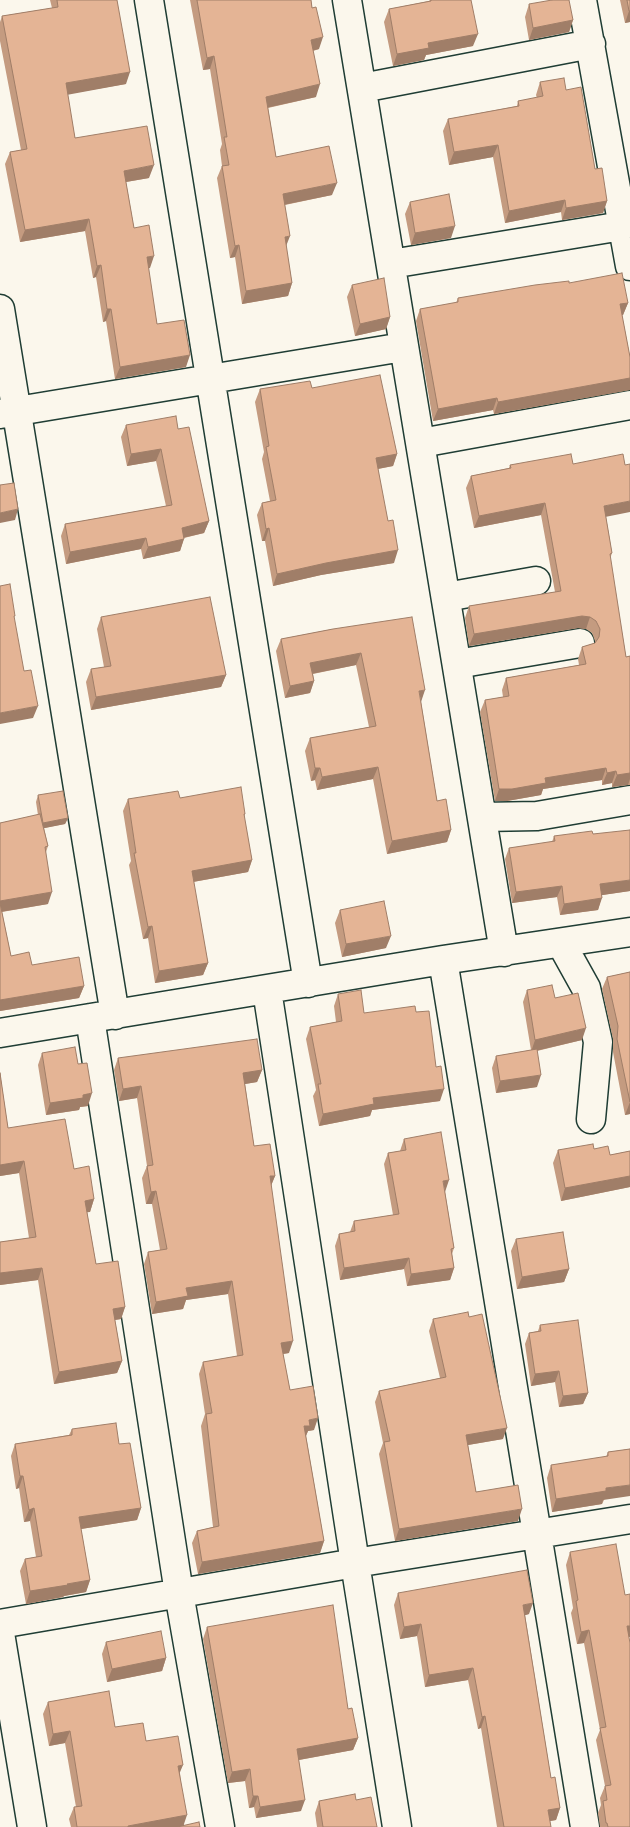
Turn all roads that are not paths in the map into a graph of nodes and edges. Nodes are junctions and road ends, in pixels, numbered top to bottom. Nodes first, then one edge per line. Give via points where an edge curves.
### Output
1 (149, 0) edge
2 (347, 0) edge
3 (582, 0) edge
4 (590, 44) junction
5 (362, 88) junction
6 (622, 226) junction
7 (391, 264) junction
8 (630, 266) edge
9 (0, 309) edge
10 (404, 348) junction
11 (209, 379) junction
12 (630, 405) edge
13 (9, 413) edge
14 (421, 443) junction
15 (536, 581) dead end
16 (446, 597) junction
17 (580, 643) dead end
18 (457, 664) junction
19 (630, 800) edge
20 (482, 817) junction
21 (630, 932) edge
22 (561, 943) junction
23 (504, 952) junction
24 (443, 960) junction
25 (308, 983) junction
26 (267, 990) junction
27 (102, 1017) junction
28 (0, 1033) edge
29 (591, 1119) dead end
30 (630, 1520) edge
31 (538, 1534) junction
32 (355, 1563) junction
33 (179, 1593) junction
34 (0, 1624) edge
35 (0, 1633) edge
36 (32, 1827) edge
37 (220, 1827) edge
38 (397, 1827) edge
39 (585, 1827) edge

1 - 11 street
2 - 5 street
3 - 4 street
4 - 5 street
4 - 6 street
5 - 7 street
6 - 7 street
6 - 8 street
7 - 10 street
9 - 13 street
10 - 11 street
10 - 14 street
11 - 13 street
11 - 25 street
12 - 14 street
13 - 27 street
14 - 16 street
15 - 16 street
16 - 18 street
17 - 18 street
18 - 20 street
19 - 20 street via 537,816
20 - 23 street
21 - 22 street
22 - 23 street
22 - 29 street via 586,988 598,1042
23 - 24 street
24 - 25 street
24 - 31 street
25 - 26 street
26 - 27 street
26 - 32 street
27 - 28 street
27 - 33 street
30 - 31 street
31 - 32 street
31 - 39 street
32 - 33 street
32 - 38 street
33 - 34 street
33 - 37 street
35 - 36 street

